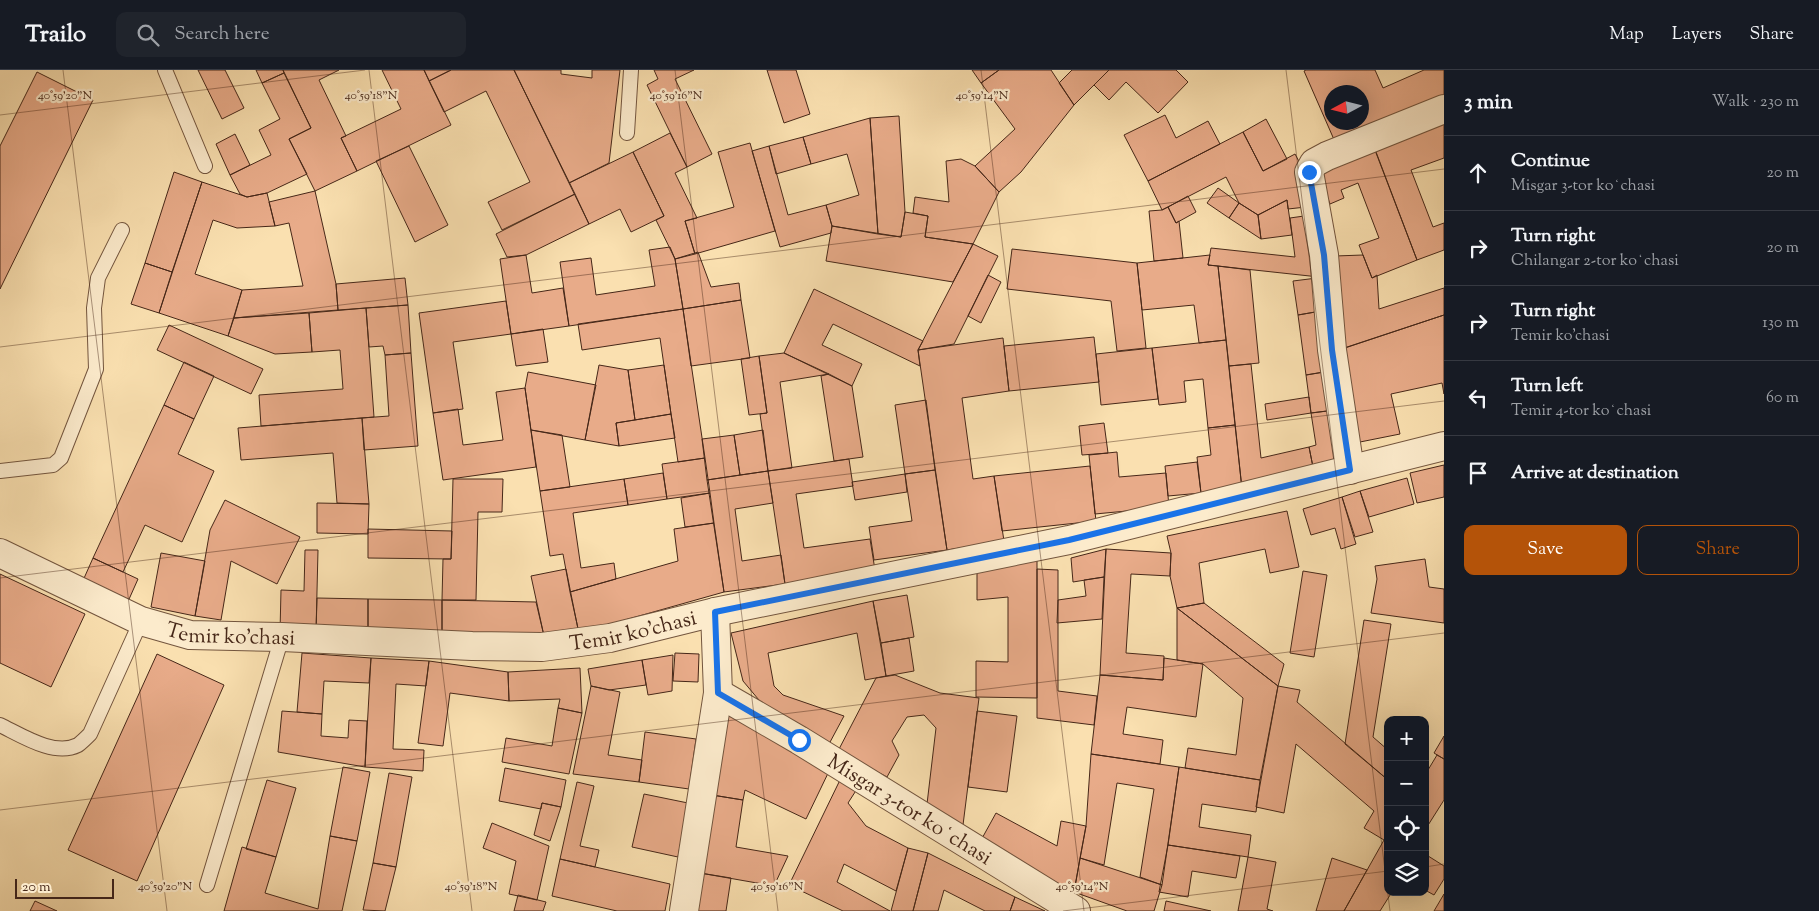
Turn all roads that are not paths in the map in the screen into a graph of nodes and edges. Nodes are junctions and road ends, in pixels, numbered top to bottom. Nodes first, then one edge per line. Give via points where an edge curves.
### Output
1 (165, 70) edge
2 (631, 70) edge
3 (1444, 110) edge
4 (627, 134) dead end
5 (205, 166) dead end
6 (122, 230) dead end
7 (1444, 446) edge
8 (1350, 470) junction
9 (0, 471) edge
10 (0, 553) edge
11 (715, 612) junction
12 (141, 621) junction
13 (282, 637) junction
14 (718, 693) junction
15 (0, 725) edge
16 (208, 885) dead end
17 (684, 911) edge
18 (1076, 911) edge

1 - 5 lane
2 - 4 lane
3 - 8 street via 1326,156 1314,163 1309,172 1324,255 1332,350
6 - 9 lane via 98,278 94,308 96,369 62,458 53,465
7 - 8 street, Temir ko'chasi
8 - 11 street, Temir ko'chasi via 1069,540
10 - 12 street, Temir ko'chasi
11 - 13 street, Temir ko'chasi via 610,638 542,647
11 - 14 street
12 - 13 street, Temir ko'chasi via 190,635
12 - 15 lane via 90,734 77,745 63,749 40,745
13 - 16 lane
14 - 17 street
14 - 18 street, Misgar 3-tor koʻchasi

